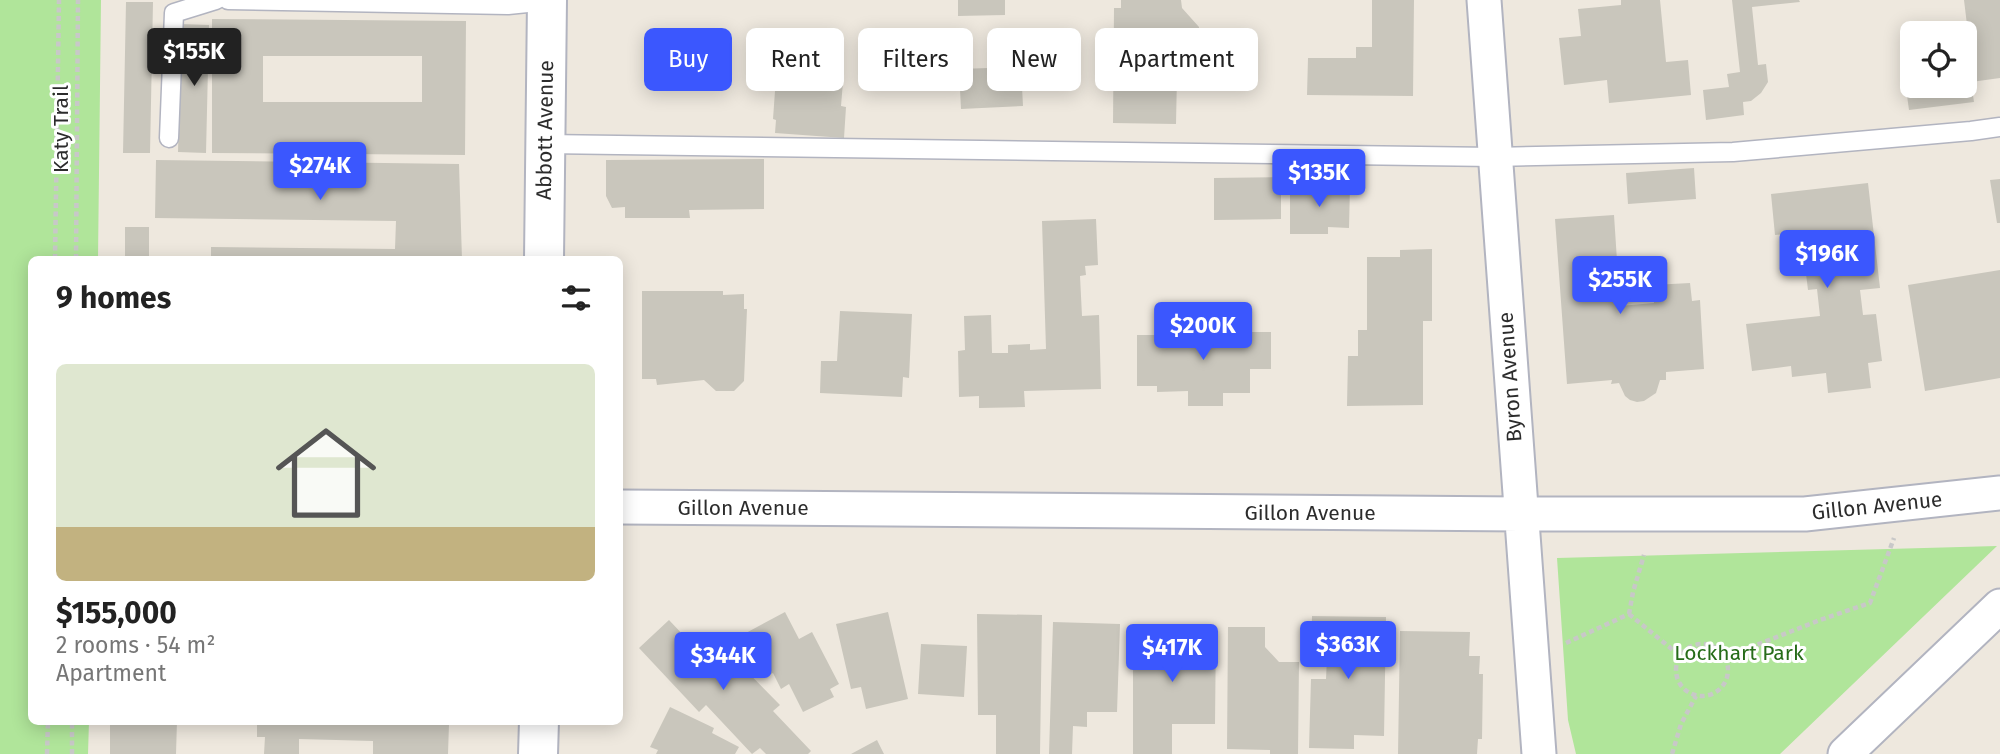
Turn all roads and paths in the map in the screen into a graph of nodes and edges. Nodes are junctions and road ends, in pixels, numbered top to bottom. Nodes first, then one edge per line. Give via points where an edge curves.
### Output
1 (58, 0) edge
2 (78, 0) edge
3 (215, 0) edge
4 (228, 0) edge
5 (1483, 0) edge
6 (547, 1) edge
7 (2000, 127) edge
8 (169, 138) dead end
9 (545, 144) junction
10 (1494, 158) junction
11 (55, 256) edge
12 (76, 256) edge
13 (544, 256) edge
14 (2000, 493) edge
15 (623, 507) edge
16 (1520, 514) junction
17 (1895, 537) dead end
18 (1644, 555) dead end
19 (2000, 606) edge
20 (1629, 614) junction
21 (1566, 643) dead end
22 (1679, 655) junction
23 (1726, 657) junction
24 (1696, 696) junction
25 (48, 725) edge
26 (72, 725) edge
27 (539, 725) edge
28 (47, 754) edge
29 (72, 754) edge
30 (538, 754) edge
31 (1539, 754) edge
32 (1672, 754) edge
33 (1845, 754) edge

1 - 11 path
2 - 12 path, Katy Trail
3 - 8 lane via 174,13
4 - 6 lane via 508,5
5 - 10 street, Byron Avenue
6 - 9 street, Abbott Avenue
7 - 10 lane via 1733,152
9 - 10 lane
9 - 13 street, Abbott Avenue
10 - 16 street, Byron Avenue
14 - 16 street, Gillon Avenue via 1805,514
15 - 16 street, Gillon Avenue
16 - 31 street, Byron Avenue
17 - 23 path via 1870,603
18 - 20 path
19 - 33 street
20 - 21 path
20 - 22 path
22 - 23 path via 1703,643
22 - 24 path via 1675,674 1686,691
23 - 24 path via 1729,671 1724,684 1707,696
24 - 32 path
25 - 28 path
26 - 29 path
27 - 30 street

